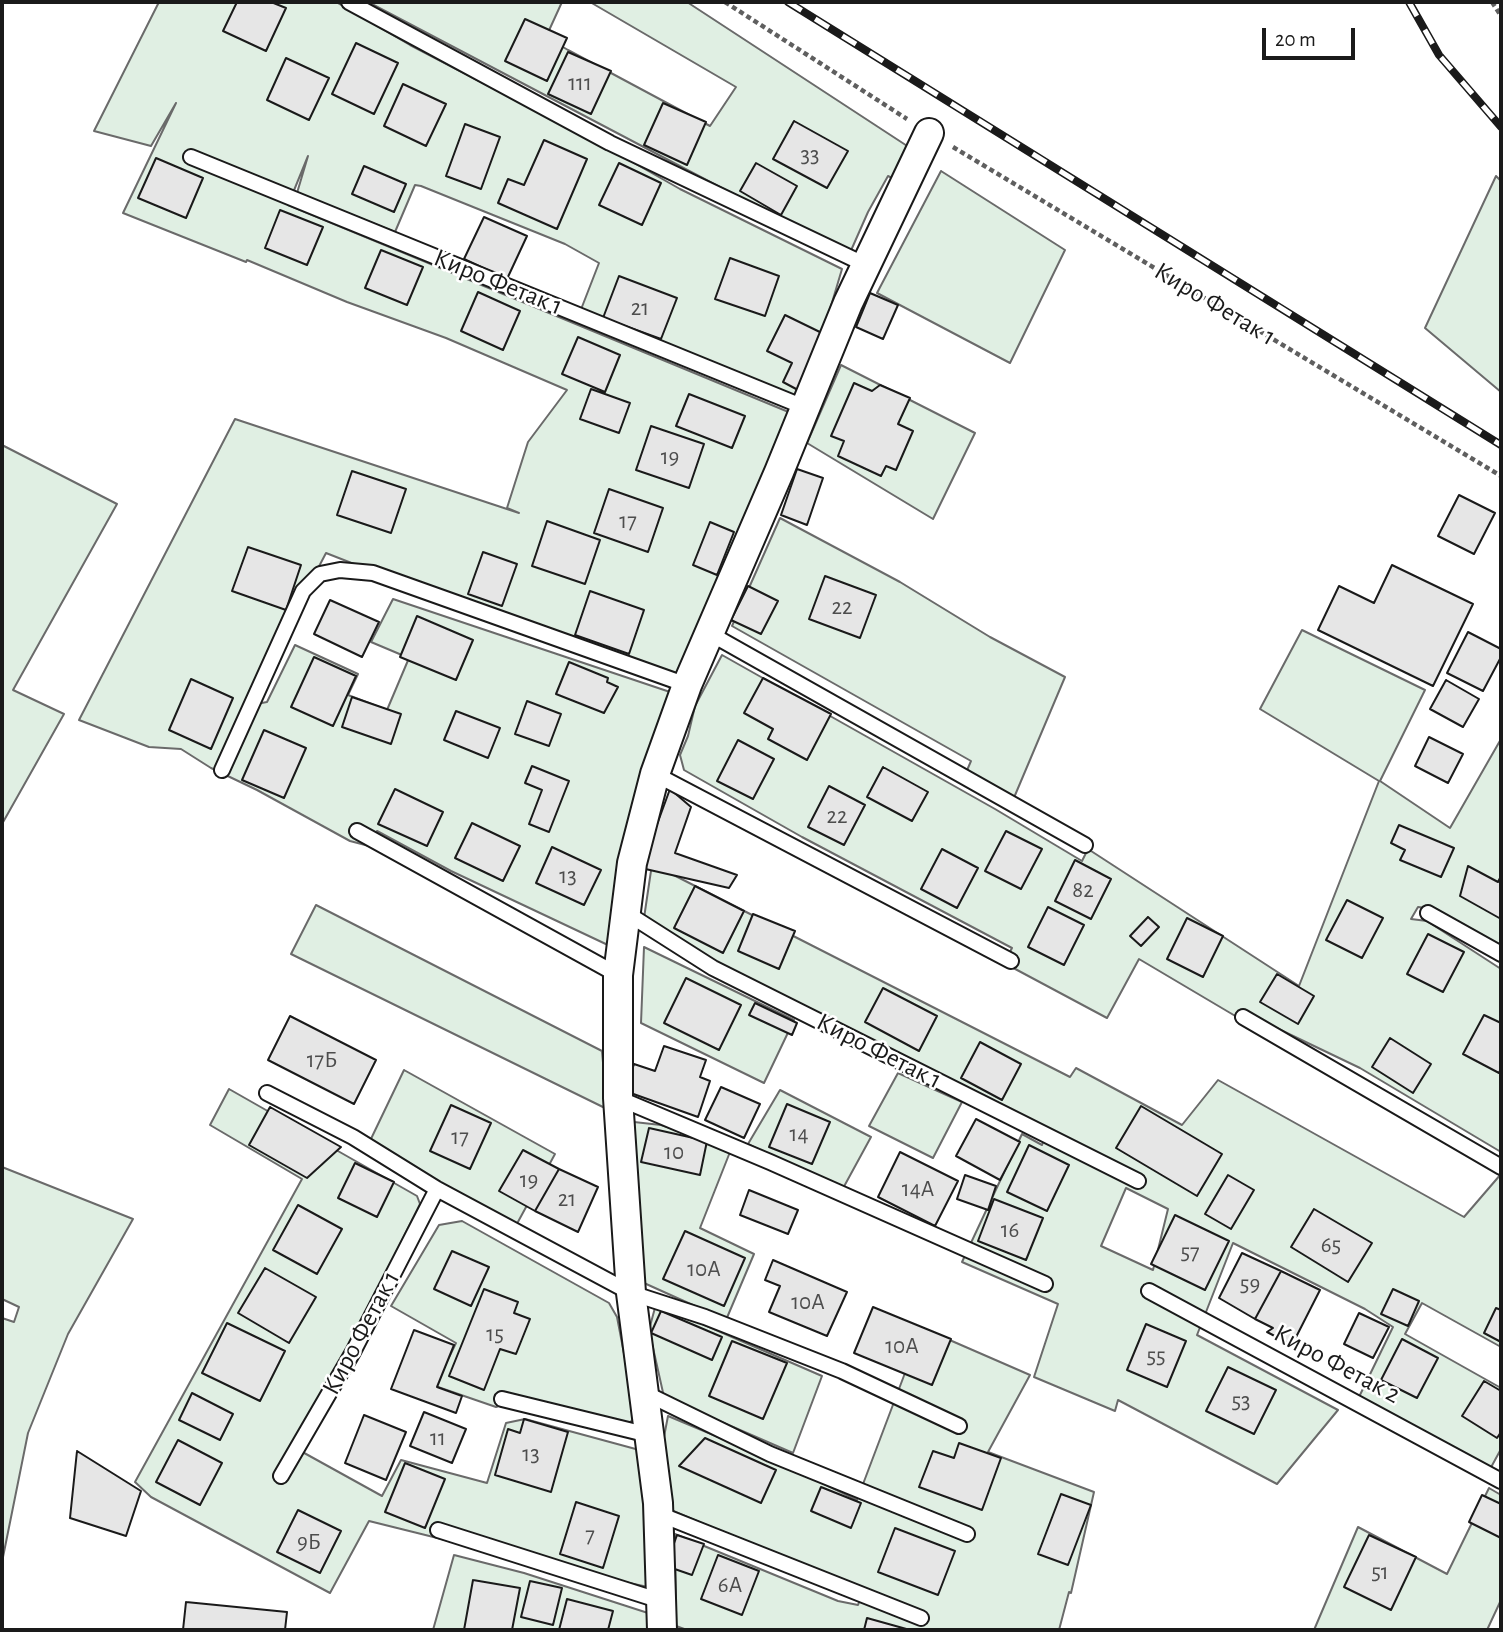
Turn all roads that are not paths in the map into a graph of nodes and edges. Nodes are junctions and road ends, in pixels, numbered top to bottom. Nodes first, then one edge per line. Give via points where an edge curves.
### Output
1 (349, 2) edge
2 (929, 133) road end
3 (191, 157) dead end
4 (866, 265) junction
5 (804, 407) junction
6 (709, 633) junction
7 (687, 685) junction
8 (222, 770) dead end
9 (655, 774) junction
10 (358, 831) dead end
11 (1086, 845) dead end
12 (625, 912) junction
13 (1428, 913) dead end
14 (1501, 954) edge
15 (1011, 961) dead end
16 (618, 975) junction
17 (1244, 1017) dead end
18 (267, 1093) dead end
19 (618, 1098) junction
20 (1501, 1167) edge
21 (1138, 1181) dead end
22 (437, 1189) junction
23 (1045, 1284) dead end
24 (1149, 1291) dead end
25 (631, 1293) junction
26 (643, 1392) junction
27 (502, 1399) dead end
28 (959, 1426) dead end
29 (649, 1435) junction
30 (281, 1476) dead end
31 (1501, 1481) edge
32 (659, 1514) junction
33 (438, 1530) dead end
34 (967, 1534) dead end
35 (920, 1618) dead end
36 (665, 1621) edge

1 - 4 lane via 610,143
2 - 4 street
3 - 5 lane, Киро Фетак 1
4 - 5 street
5 - 6 street
6 - 7 street
6 - 11 lane
7 - 8 lane via 373,573 340,570 320,574 303,591
7 - 9 street
9 - 12 street via 632,863
9 - 15 lane
10 - 16 lane
12 - 16 street
12 - 21 lane, Киро Фетак 1 via 713,968
13 - 14 lane
16 - 19 street
17 - 20 lane
18 - 22 lane via 353,1137
19 - 23 lane
19 - 25 street
22 - 25 lane
22 - 30 lane, Киро Фетак 1 via 353,1352
24 - 31 lane, Киро Фетак 2
25 - 26 street
25 - 28 lane via 842,1371
26 - 29 street
26 - 34 lane via 770,1454
27 - 29 lane
29 - 32 street
32 - 35 lane
32 - 36 street
33 - 36 lane

